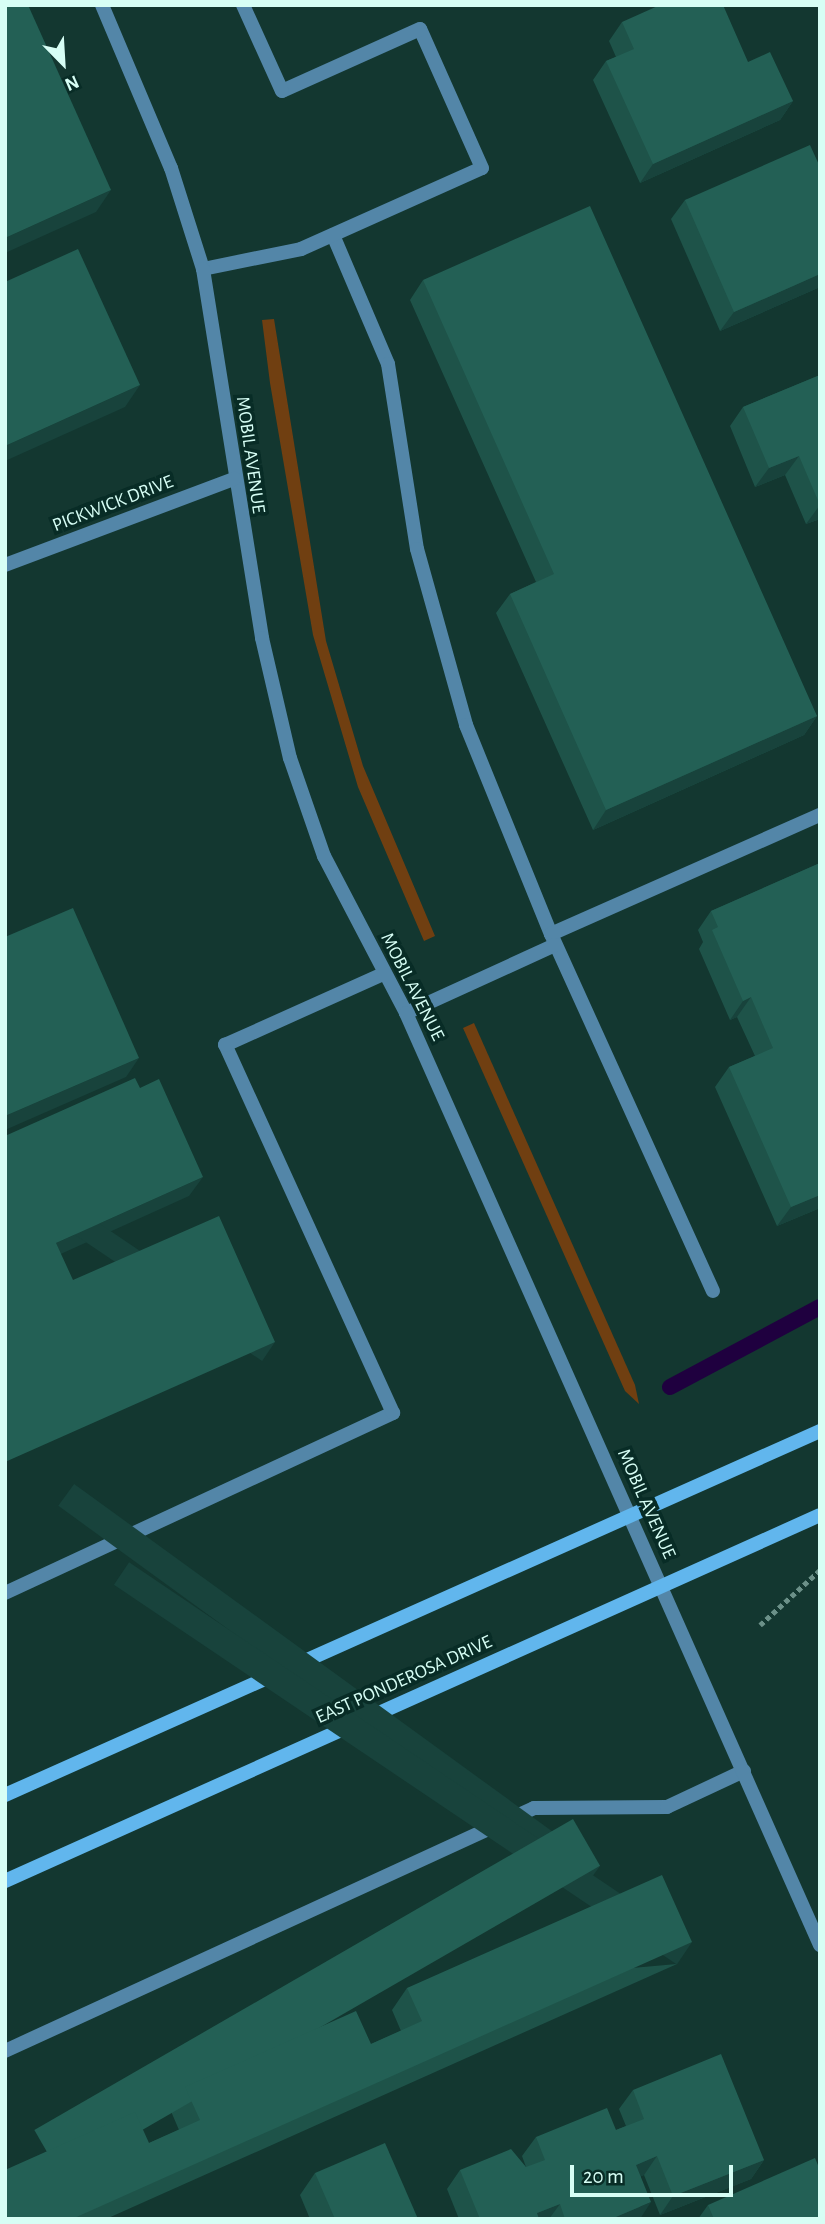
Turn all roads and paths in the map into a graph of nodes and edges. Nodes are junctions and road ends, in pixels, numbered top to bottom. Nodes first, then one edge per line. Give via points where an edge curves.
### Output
1 (102, 5) edge
2 (243, 5) edge
3 (333, 235) junction
4 (203, 269) junction
5 (234, 479) junction
6 (5, 565) edge
7 (820, 815) edge
8 (553, 939) junction
9 (383, 974) junction
10 (407, 1013) junction
11 (713, 1291) dead end
12 (820, 1431) edge
13 (820, 1515) edge
14 (631, 1517) junction
15 (820, 1570) edge
16 (661, 1587) junction
17 (5, 1593) edge
18 (760, 1625) dead end
19 (744, 1771) junction
20 (5, 1795) edge
21 (5, 1881) edge
22 (820, 1945) edge
23 (5, 2051) edge

1 - 4 street, MOBIL AVENUE via 170,169
2 - 3 street via 282,91 420,29 482,168
3 - 4 street via 302,249
3 - 8 street via 388,365 417,549 456,693
4 - 5 street, MOBIL AVENUE
5 - 6 street, PICKWICK DRIVE
5 - 9 street, MOBIL AVENUE via 290,758 324,856
7 - 8 street
8 - 10 street
8 - 11 street
9 - 10 street, MOBIL AVENUE
9 - 17 street via 225,1045 393,1413
10 - 14 street, MOBIL AVENUE
12 - 14 main road
13 - 16 main road, EAST PONDEROSA DRIVE
14 - 16 street, MOBIL AVENUE
14 - 20 main road
15 - 18 path
16 - 19 street, MOBIL AVENUE
16 - 21 main road, EAST PONDEROSA DRIVE
19 - 22 street, MOBIL AVENUE
19 - 23 street via 667,1807 534,1808

